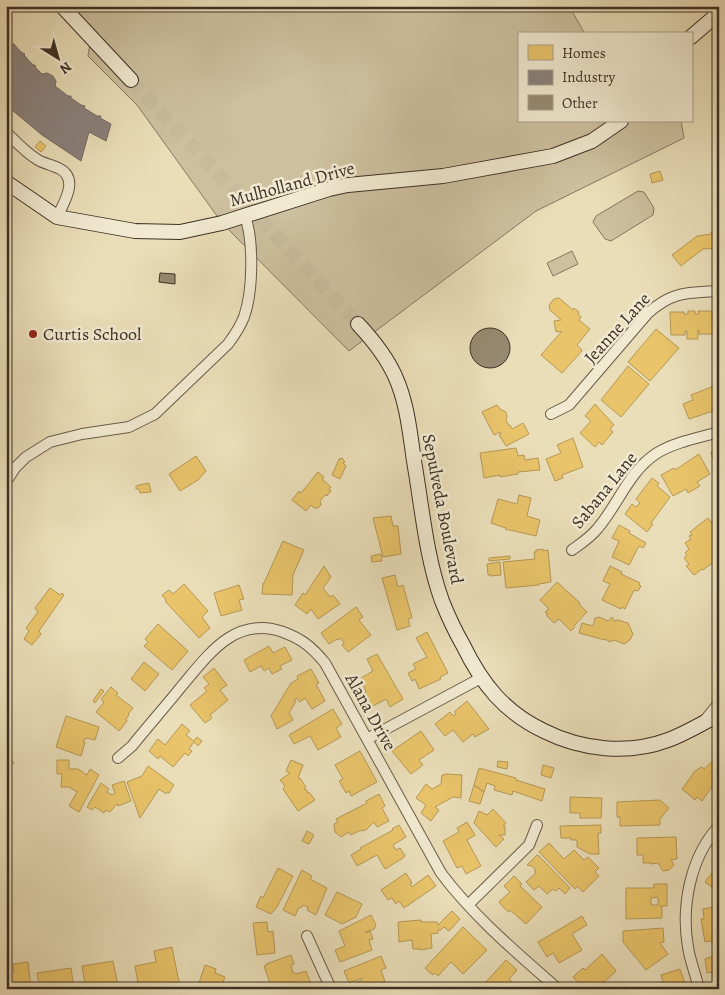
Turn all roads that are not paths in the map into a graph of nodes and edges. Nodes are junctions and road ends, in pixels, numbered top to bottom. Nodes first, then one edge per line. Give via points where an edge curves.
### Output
1 (62, 6) edge
2 (719, 13) edge
3 (692, 36) edge
4 (131, 80) tunnel mouth
5 (620, 122) edge
6 (6, 132) edge
7 (6, 182) edge
8 (245, 216) junction
9 (57, 217) junction
10 (719, 291) edge
11 (358, 324) tunnel mouth
12 (551, 414) dead end
13 (719, 432) edge
14 (6, 482) edge
15 (572, 550) dead end
16 (481, 678) junction
17 (719, 703) edge
18 (719, 715) edge
19 (704, 722) junction
20 (367, 739) junction
21 (118, 758) dead end
22 (537, 825) dead end
23 (719, 826) edge
24 (468, 904) junction
25 (307, 936) dead end
26 (331, 989) edge
27 (558, 989) edge
28 (699, 989) edge

1 - 4 main road
2 - 3 main road
5 - 8 main road, Mulholland Drive via 592,141 553,156 444,176 348,185
6 - 9 street via 38,160 66,174 69,188
7 - 9 main road, Mulholland Drive
8 - 9 main road, Mulholland Drive via 180,232 115,228
8 - 14 street via 251,242 248,301 243,318 228,344 155,414 129,427 50,442 26,457
10 - 12 street, Jeanne Lane via 686,293 660,303 570,405
11 - 16 main road, Sepulveda Boulevard via 380,350 398,384 405,407 436,582 449,618
13 - 15 street, Sabana Lane via 679,444 646,461 599,527
16 - 19 main road, Sepulveda Boulevard via 508,709 526,723 581,745 638,748 668,740
16 - 20 street
17 - 19 street
18 - 19 main road, Sepulveda Boulevard
20 - 21 street, Alana Drive via 326,663 316,651 299,638 261,627 238,633 222,642
20 - 24 street, Alana Drive via 442,873
22 - 24 street via 529,845
23 - 28 street via 692,873 687,900 687,941
24 - 27 street, Alana Drive
25 - 26 street

